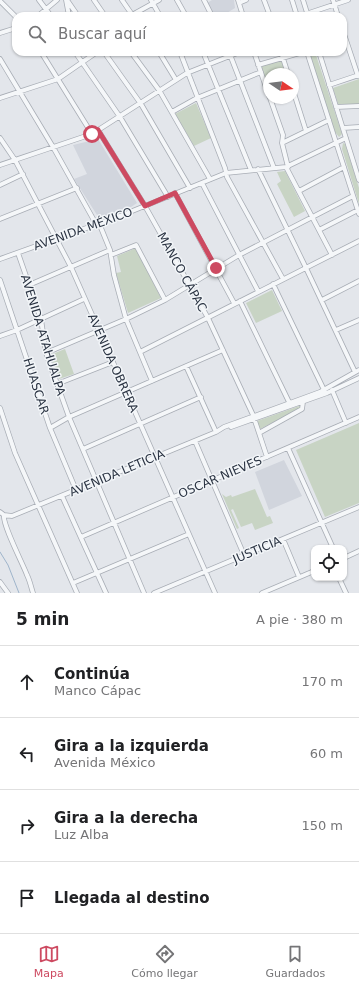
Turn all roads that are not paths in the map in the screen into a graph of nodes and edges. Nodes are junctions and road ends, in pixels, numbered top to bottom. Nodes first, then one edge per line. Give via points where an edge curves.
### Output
1 (39, 0) edge
2 (57, 0) edge
3 (67, 0) edge
4 (94, 0) edge
5 (122, 0) edge
6 (159, 0) edge
7 (177, 0) edge
8 (204, 0) edge
9 (246, 0) edge
10 (264, 0) edge
11 (292, 0) edge
12 (303, 0) edge
13 (348, 0) edge
14 (0, 1) edge
15 (238, 1) edge
16 (152, 2) edge
17 (334, 2) edge
18 (47, 10) junction
19 (44, 12) edge
20 (68, 12) edge
21 (75, 12) edge
22 (102, 12) edge
23 (131, 12) edge
24 (137, 12) edge
25 (158, 12) edge
26 (184, 12) edge
27 (210, 12) edge
28 (242, 12) edge
29 (268, 12) edge
30 (296, 12) edge
31 (307, 12) edge
32 (314, 12) edge
33 (337, 12) edge
34 (12, 13) edge
35 (12, 29) edge
36 (0, 33) edge
37 (347, 42) edge
38 (44, 56) edge
39 (78, 56) edge
40 (91, 56) edge
41 (107, 56) edge
42 (134, 56) edge
43 (161, 56) edge
44 (181, 56) edge
45 (205, 56) edge
46 (226, 56) edge
47 (231, 56) edge
48 (255, 56) edge
49 (290, 56) edge
50 (308, 56) edge
51 (320, 56) edge
52 (283, 58) junction
53 (0, 59) edge
54 (82, 62) junction
55 (209, 64) junction
56 (258, 65) junction
57 (286, 68) edge
58 (261, 72) junction
59 (187, 73) junction
60 (358, 76) edge
61 (263, 78) edge
62 (58, 79) junction
63 (176, 80) junction
64 (240, 80) junction
65 (329, 85) junction
66 (219, 89) junction
67 (159, 90) junction
68 (20, 92) junction
69 (0, 98) edge
70 (197, 98) junction
71 (141, 104) junction
72 (272, 104) edge
73 (297, 104) edge
74 (359, 106) edge
75 (336, 107) junction
76 (172, 112) junction
77 (120, 117) junction
78 (329, 120) junction
79 (359, 127) edge
80 (343, 128) junction
81 (98, 130) junction
82 (306, 131) junction
83 (92, 134) junction
84 (346, 138) junction
85 (0, 139) edge
86 (282, 142) junction
87 (337, 143) junction
88 (53, 147) junction
89 (15, 160) junction
90 (0, 165) edge
91 (287, 167) junction
92 (344, 167) junction
93 (274, 168) junction
94 (258, 169) junction
95 (252, 170) junction
96 (226, 173) junction
97 (23, 174) junction
98 (210, 179) junction
99 (359, 180) edge
100 (202, 182) junction
101 (0, 185) edge
102 (77, 188) junction
103 (190, 188) junction
104 (299, 192) junction
105 (175, 193) junction
106 (353, 196) junction
107 (168, 197) junction
108 (40, 204) junction
109 (145, 206) junction
110 (358, 212) edge
111 (312, 217) junction
112 (0, 219) edge
113 (98, 223) junction
114 (287, 230) junction
115 (319, 230) junction
116 (57, 238) junction
117 (359, 241) edge
118 (263, 242) junction
119 (110, 250) junction
120 (18, 253) junction
121 (239, 254) junction
122 (111, 255) junction
123 (332, 255) junction
124 (0, 259) edge
125 (71, 267) junction
126 (216, 268) junction
127 (306, 268) junction
128 (283, 279) junction
129 (0, 280) edge
130 (359, 281) edge
131 (273, 284) junction
132 (29, 285) junction
133 (190, 285) junction
134 (258, 291) junction
135 (84, 299) junction
136 (165, 300) junction
137 (322, 300) junction
138 (240, 301) junction
139 (234, 303) junction
140 (208, 318) junction
141 (41, 319) junction
142 (126, 319) junction
143 (359, 320) edge
144 (17, 330) junction
145 (99, 330) junction
146 (336, 330) junction
147 (0, 336) edge
148 (223, 350) junction
149 (46, 352) junction
150 (140, 352) junction
151 (113, 362) junction
152 (186, 366) junction
153 (357, 371) edge
154 (359, 378) edge
155 (152, 381) junction
156 (58, 384) junction
157 (330, 386) junction
158 (332, 391) junction
159 (127, 392) junction
160 (325, 392) junction
161 (201, 397) junction
162 (289, 402) junction
163 (303, 402) junction
164 (0, 408) edge
165 (253, 417) junction
166 (359, 417) edge
167 (69, 418) junction
168 (346, 423) junction
169 (141, 424) junction
170 (50, 428) junction
171 (216, 432) junction
172 (258, 433) junction
173 (195, 440) junction
174 (288, 448) junction
175 (83, 449) junction
176 (156, 457) junction
177 (267, 457) junction
178 (96, 481) junction
179 (212, 481) junction
180 (76, 490) junction
181 (62, 496) junction
182 (173, 497) junction
183 (38, 506) junction
184 (359, 507) edge
185 (2, 513) edge
186 (114, 523) junction
187 (321, 523) junction
188 (189, 534) junction
189 (81, 537) junction
190 (284, 539) junction
191 (332, 545) edge
192 (359, 552) edge
193 (244, 555) junction
194 (347, 557) edge
195 (130, 559) junction
196 (205, 572) junction
197 (311, 572) edge
198 (97, 573) junction
199 (299, 577) junction
200 (341, 581) edge
201 (0, 582) edge
202 (73, 584) junction
203 (7, 593) edge
204 (33, 593) edge
205 (78, 593) edge
206 (106, 593) edge
207 (144, 593) edge
208 (154, 593) edge
209 (215, 593) edge
210 (262, 593) edge
211 (346, 593) edge

1 - 18 street
2 - 18 street
3 - 20 street
3 - 21 street
4 - 22 street
5 - 23 street
6 - 16 street
7 - 26 street
8 - 27 street
9 - 15 street
10 - 29 street
11 - 30 street
12 - 31 street
13 - 17 street
14 - 34 street
15 - 28 street
16 - 24 street
16 - 25 street
17 - 32 street
17 - 33 street
18 - 19 street
35 - 36 street
37 - 60 street
38 - 62 street
39 - 54 street
40 - 54 street
41 - 71 street
42 - 67 street
43 - 63 street
44 - 59 street
45 - 55 street
46 - 55 street
47 - 64 street
48 - 56 street
49 - 52 street
50 - 78 street
51 - 65 street
52 - 56 street
52 - 57 street
53 - 68 street
54 - 62 street
54 - 77 street
55 - 59 street
55 - 66 street
56 - 58 street
58 - 61 street
58 - 64 street
59 - 63 street
59 - 70 street
60 - 65 street
62 - 68 street
62 - 83 street
63 - 67 street
64 - 66 street
64 - 93 street
65 - 75 street
66 - 70 street
66 - 95 street
67 - 71 street
67 - 76 street
68 - 69 street
68 - 88 street
70 - 76 street
70 - 96 street
71 - 77 street
71 - 103 street
72 - 86 street via 283,135
73 - 82 street
74 - 75 street
75 - 80 street
76 - 98 street
77 - 81 street
77 - 107 street
78 - 82 street
78 - 87 street
79 - 80 street
80 - 84 street
81 - 83 street
81 - 109 street, MANCO CÁPAC
82 - 86 street
83 - 88 street
84 - 87 street, AVENIDA MÉXICO
84 - 99 street
85 - 89 street, AVENIDA OBRERA
86 - 91 street
87 - 91 street, AVENIDA MÉXICO
87 - 92 street
88 - 89 street
88 - 102 street
89 - 90 street
89 - 97 street, AVENIDA OBRERA
91 - 93 street, AVENIDA MÉXICO
91 - 104 street
92 - 104 street
92 - 106 street
93 - 94 street, AVENIDA MÉXICO
94 - 95 street, AVENIDA MÉXICO
94 - 114 street
95 - 96 street, AVENIDA MÉXICO
96 - 98 street, AVENIDA MÉXICO
96 - 118 street
97 - 101 street
97 - 108 street, AVENIDA OBRERA
98 - 100 street, AVENIDA MÉXICO
100 - 103 street, AVENIDA MÉXICO
100 - 121 street
102 - 108 street
102 - 113 street
103 - 105 street, AVENIDA MÉXICO
104 - 111 street
105 - 107 street, AVENIDA MÉXICO
105 - 126 street
106 - 110 street
106 - 111 street
107 - 109 street, AVENIDA MÉXICO
108 - 112 street
108 - 116 street, AVENIDA OBRERA
109 - 113 street, AVENIDA MÉXICO
109 - 133 street, MANCO CÁPAC
110 - 115 street
111 - 114 street
111 - 115 street
113 - 116 street, AVENIDA MÉXICO
113 - 119 street
114 - 118 street
114 - 127 street
115 - 123 street
116 - 120 street, AVENIDA MÉXICO
116 - 125 street, AVENIDA OBRERA
117 - 123 street
118 - 121 street
118 - 128 street
119 - 122 street
119 - 125 street
120 - 124 street, AVENIDA MÉXICO
120 - 132 street, AVENIDA ATAHUALPA
121 - 126 street
121 - 134 street
122 - 136 street via 136,245
122 - 142 street
123 - 127 street
125 - 132 street
125 - 135 street, AVENIDA OBRERA
126 - 133 street
126 - 139 street
127 - 128 street
127 - 137 street
128 - 131 street
129 - 144 street, HUASCAR
130 - 137 street
131 - 134 street
131 - 160 street
132 - 141 street, AVENIDA ATAHUALPA
133 - 136 street
133 - 140 street, MANCO CÁPAC
134 - 138 street
135 - 141 street
135 - 145 street, AVENIDA OBRERA
136 - 142 street
137 - 146 street
138 - 139 street
138 - 162 street
139 - 140 street
140 - 148 street, MANCO CÁPAC
140 - 150 street
141 - 144 street
141 - 149 street, AVENIDA ATAHUALPA
142 - 145 street
142 - 150 street
143 - 146 street
144 - 147 street
144 - 170 street, HUASCAR
145 - 149 street
145 - 151 street, AVENIDA OBRERA
146 - 153 street
148 - 152 street
148 - 165 street, MANCO CÁPAC
149 - 156 street, AVENIDA ATAHUALPA
150 - 155 street
151 - 156 street
151 - 159 street, AVENIDA OBRERA
152 - 155 street
152 - 161 street
153 - 157 street, AVENIDA LETICIA
154 - 158 street, AVENIDA LETICIA
155 - 159 street
156 - 167 street, AVENIDA ATAHUALPA
157 - 158 street
157 - 160 street, AVENIDA LETICIA
158 - 160 street, AVENIDA LETICIA
158 - 168 street
159 - 167 street
159 - 169 street, AVENIDA OBRERA
160 - 162 street, AVENIDA LETICIA
160 - 163 street, AVENIDA LETICIA
161 - 169 street
161 - 171 street
162 - 165 street, AVENIDA LETICIA
163 - 165 street, AVENIDA LETICIA
163 - 172 street via 302,409
164 - 183 street via 15,453
165 - 171 street, AVENIDA LETICIA
165 - 172 street, MANCO CÁPAC
166 - 168 street, OSCAR NIEVES
167 - 170 street
167 - 175 street, AVENIDA ATAHUALPA
168 - 174 street, OSCAR NIEVES
169 - 175 street
169 - 176 street, AVENIDA OBRERA
170 - 180 street, HUASCAR
171 - 173 street, AVENIDA LETICIA
172 - 177 street, MANCO CÁPAC
173 - 176 street, AVENIDA LETICIA
173 - 179 street
174 - 177 street, OSCAR NIEVES
174 - 187 street
175 - 178 street, AVENIDA ATAHUALPA
176 - 178 street, AVENIDA LETICIA
176 - 182 street, AVENIDA OBRERA
177 - 179 street, OSCAR NIEVES
178 - 180 street, AVENIDA LETICIA
178 - 186 street, AVENIDA ATAHUALPA
179 - 182 street, OSCAR NIEVES
179 - 193 street
180 - 181 street, AVENIDA LETICIA
181 - 183 street, AVENIDA LETICIA
181 - 189 street
182 - 186 street, OSCAR NIEVES
182 - 188 street, AVENIDA OBRERA
183 - 185 street, AVENIDA LETICIA via 12,516
183 - 202 street
184 - 187 street, JUSTICIA
185 - 204 street
186 - 189 street, OSCAR NIEVES
186 - 195 street, AVENIDA ATAHUALPA
187 - 190 street, JUSTICIA
187 - 191 street
188 - 195 street
188 - 196 street, AVENIDA OBRERA
189 - 198 street
190 - 193 street, JUSTICIA
190 - 199 street
192 - 194 street
193 - 196 street, JUSTICIA
195 - 198 street
195 - 207 street, AVENIDA ATAHUALPA
196 - 208 street, JUSTICIA
196 - 209 street, AVENIDA OBRERA
197 - 199 street
198 - 202 street
198 - 206 street
199 - 210 street
200 - 211 street
201 - 203 street
202 - 205 street

